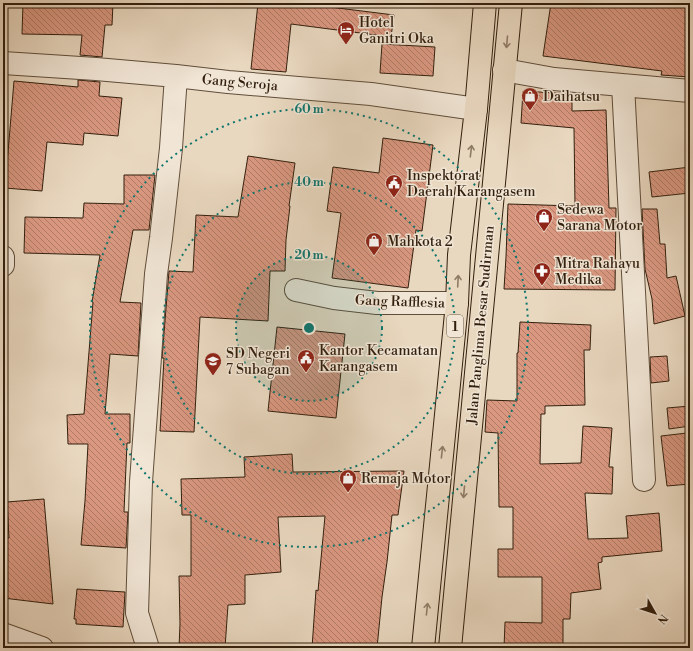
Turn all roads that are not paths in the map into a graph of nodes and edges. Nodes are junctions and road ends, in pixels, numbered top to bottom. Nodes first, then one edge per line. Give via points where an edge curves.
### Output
1 (485, 3) edge
2 (511, 3) edge
3 (3, 63) edge
4 (504, 70) junction
5 (176, 76) junction
6 (623, 85) junction
7 (690, 91) edge
8 (476, 109) junction
9 (459, 255) junction
10 (3, 257) edge
11 (487, 257) junction
12 (3, 265) edge
13 (296, 290) dead end
14 (457, 303) junction
15 (644, 480) dead end
16 (3, 634) edge
17 (42, 648) edge
18 (148, 648) edge
19 (423, 648) edge
20 (450, 648) edge

1 - 8 highway, Jalan Panglima Besar Sudirman / 1
2 -> 4 highway, Jalan Panglima Besar Sudirman / 1
3 - 5 street, Gang Seroja
4 - 6 street via 554,79
4 - 11 highway, Jalan Panglima Besar Sudirman / 1
5 - 8 street, Gang Seroja via 371,94
5 - 18 street via 171,148 156,274 141,482 137,613
6 - 7 street
6 - 15 street
9 -> 8 highway, Jalan Panglima Besar Sudirman / 1
9 - 11 highway
14 -> 9 highway, Jalan Panglima Besar Sudirman / 1
10 - 12 street
11 -> 20 highway, Jalan Panglima Besar Sudirman / 1
13 - 14 street, Gang Rafflesia via 377,304
19 -> 14 highway, Jalan Panglima Besar Sudirman / 1
16 - 17 street

